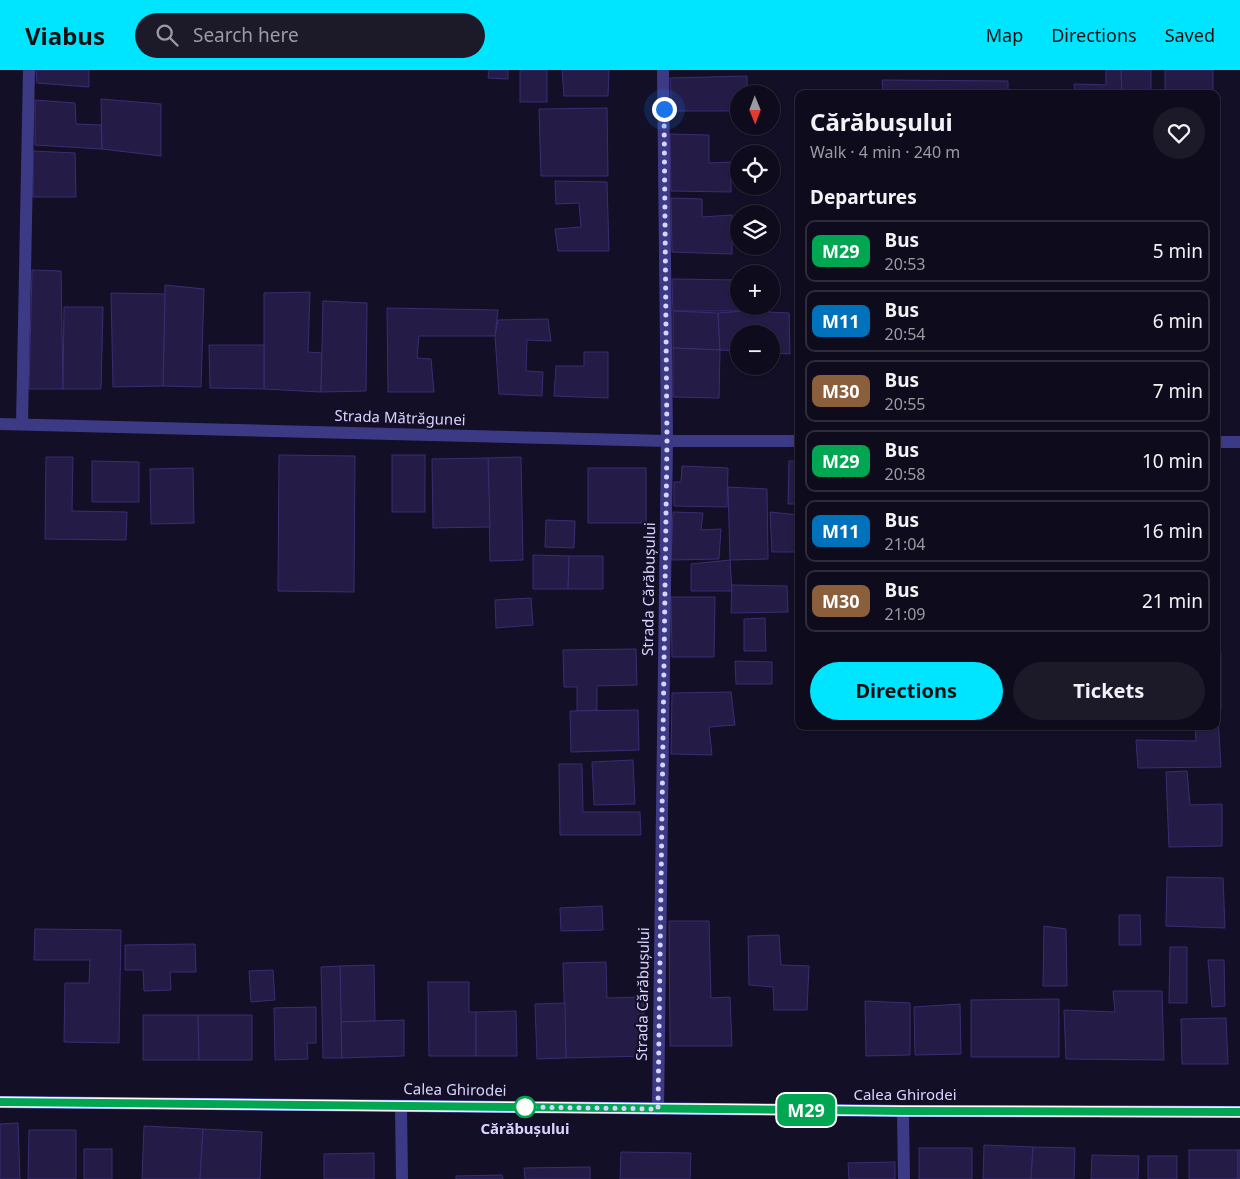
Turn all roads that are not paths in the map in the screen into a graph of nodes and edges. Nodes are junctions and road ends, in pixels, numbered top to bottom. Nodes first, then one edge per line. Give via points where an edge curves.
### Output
1 (29, 70) edge
2 (663, 70) edge
3 (0, 424) edge
4 (22, 424) junction
5 (667, 441) junction
6 (795, 441) edge
7 (1220, 442) edge
8 (1240, 442) edge
9 (0, 1102) edge
10 (401, 1106) junction
11 (658, 1109) junction
12 (903, 1111) junction
13 (1240, 1112) edge
14 (402, 1179) edge
15 (904, 1179) edge

1 - 4 street
2 - 5 street, Strada Cărăbușului
3 - 4 street, Strada Mătrăgunei
4 - 5 street, Strada Mătrăgunei
5 - 6 street, Strada Mătrăgunei
5 - 11 street, Strada Cărăbușului
7 - 8 street
9 - 10 street, Calea Ghirodei
10 - 11 street, Calea Ghirodei
10 - 14 street
11 - 12 street, Calea Ghirodei
12 - 13 street, Calea Ghirodei
12 - 15 street

